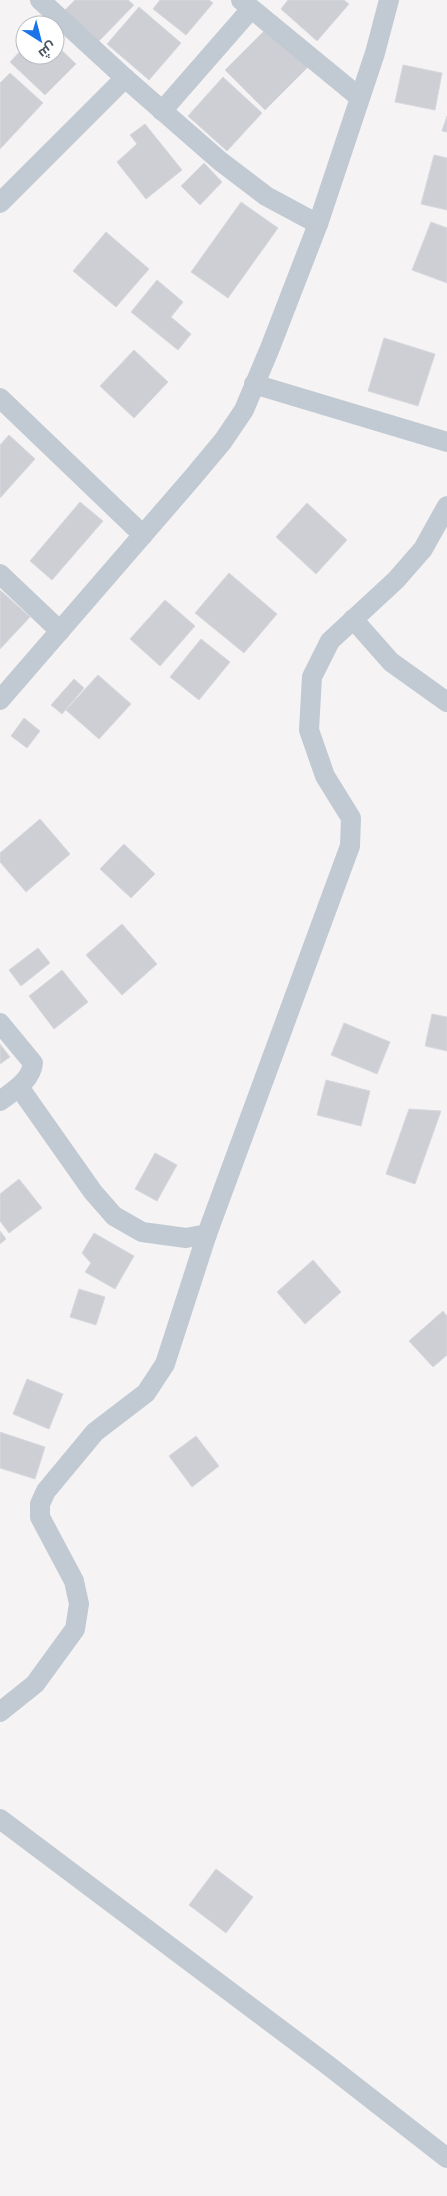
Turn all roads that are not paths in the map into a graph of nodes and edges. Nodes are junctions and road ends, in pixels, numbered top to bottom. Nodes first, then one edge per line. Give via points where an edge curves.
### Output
1 (40, 0) edge
2 (389, 0) edge
3 (246, 4) edge
4 (125, 78) junction
5 (359, 97) junction
6 (162, 111) junction
7 (0, 203) edge
8 (318, 224) junction
9 (254, 384) junction
10 (0, 398) edge
11 (447, 442) edge
12 (447, 506) edge
13 (143, 535) junction
14 (0, 574) edge
15 (353, 619) junction
16 (60, 631) junction
17 (0, 700) edge
18 (447, 702) edge
19 (0, 1023) edge
20 (19, 1088) junction
21 (0, 1101) edge
22 (207, 1234) junction
23 (0, 1712) edge
24 (0, 1819) edge
25 (447, 2158) edge

1 - 4 street
2 - 5 street
3 - 5 street
3 - 6 street
4 - 6 street
4 - 7 street
5 - 8 street
6 - 8 street via 243,180
8 - 9 street
9 - 11 street
9 - 13 street via 244,410 222,441
10 - 13 street
12 - 15 street via 423,548 396,580
13 - 16 street
14 - 16 street
15 - 18 street via 391,662
15 - 22 street via 330,641 312,677 309,730 325,776 351,818 350,846
16 - 17 street
19 - 20 street via 33,1064 32,1072
20 - 21 street
20 - 22 street via 93,1192 114,1216 142,1232 186,1238
22 - 23 street via 165,1364 146,1393 95,1432 66,1464 43,1497 40,1517 74,1581 79,1604 75,1629 35,1684
24 - 25 street

